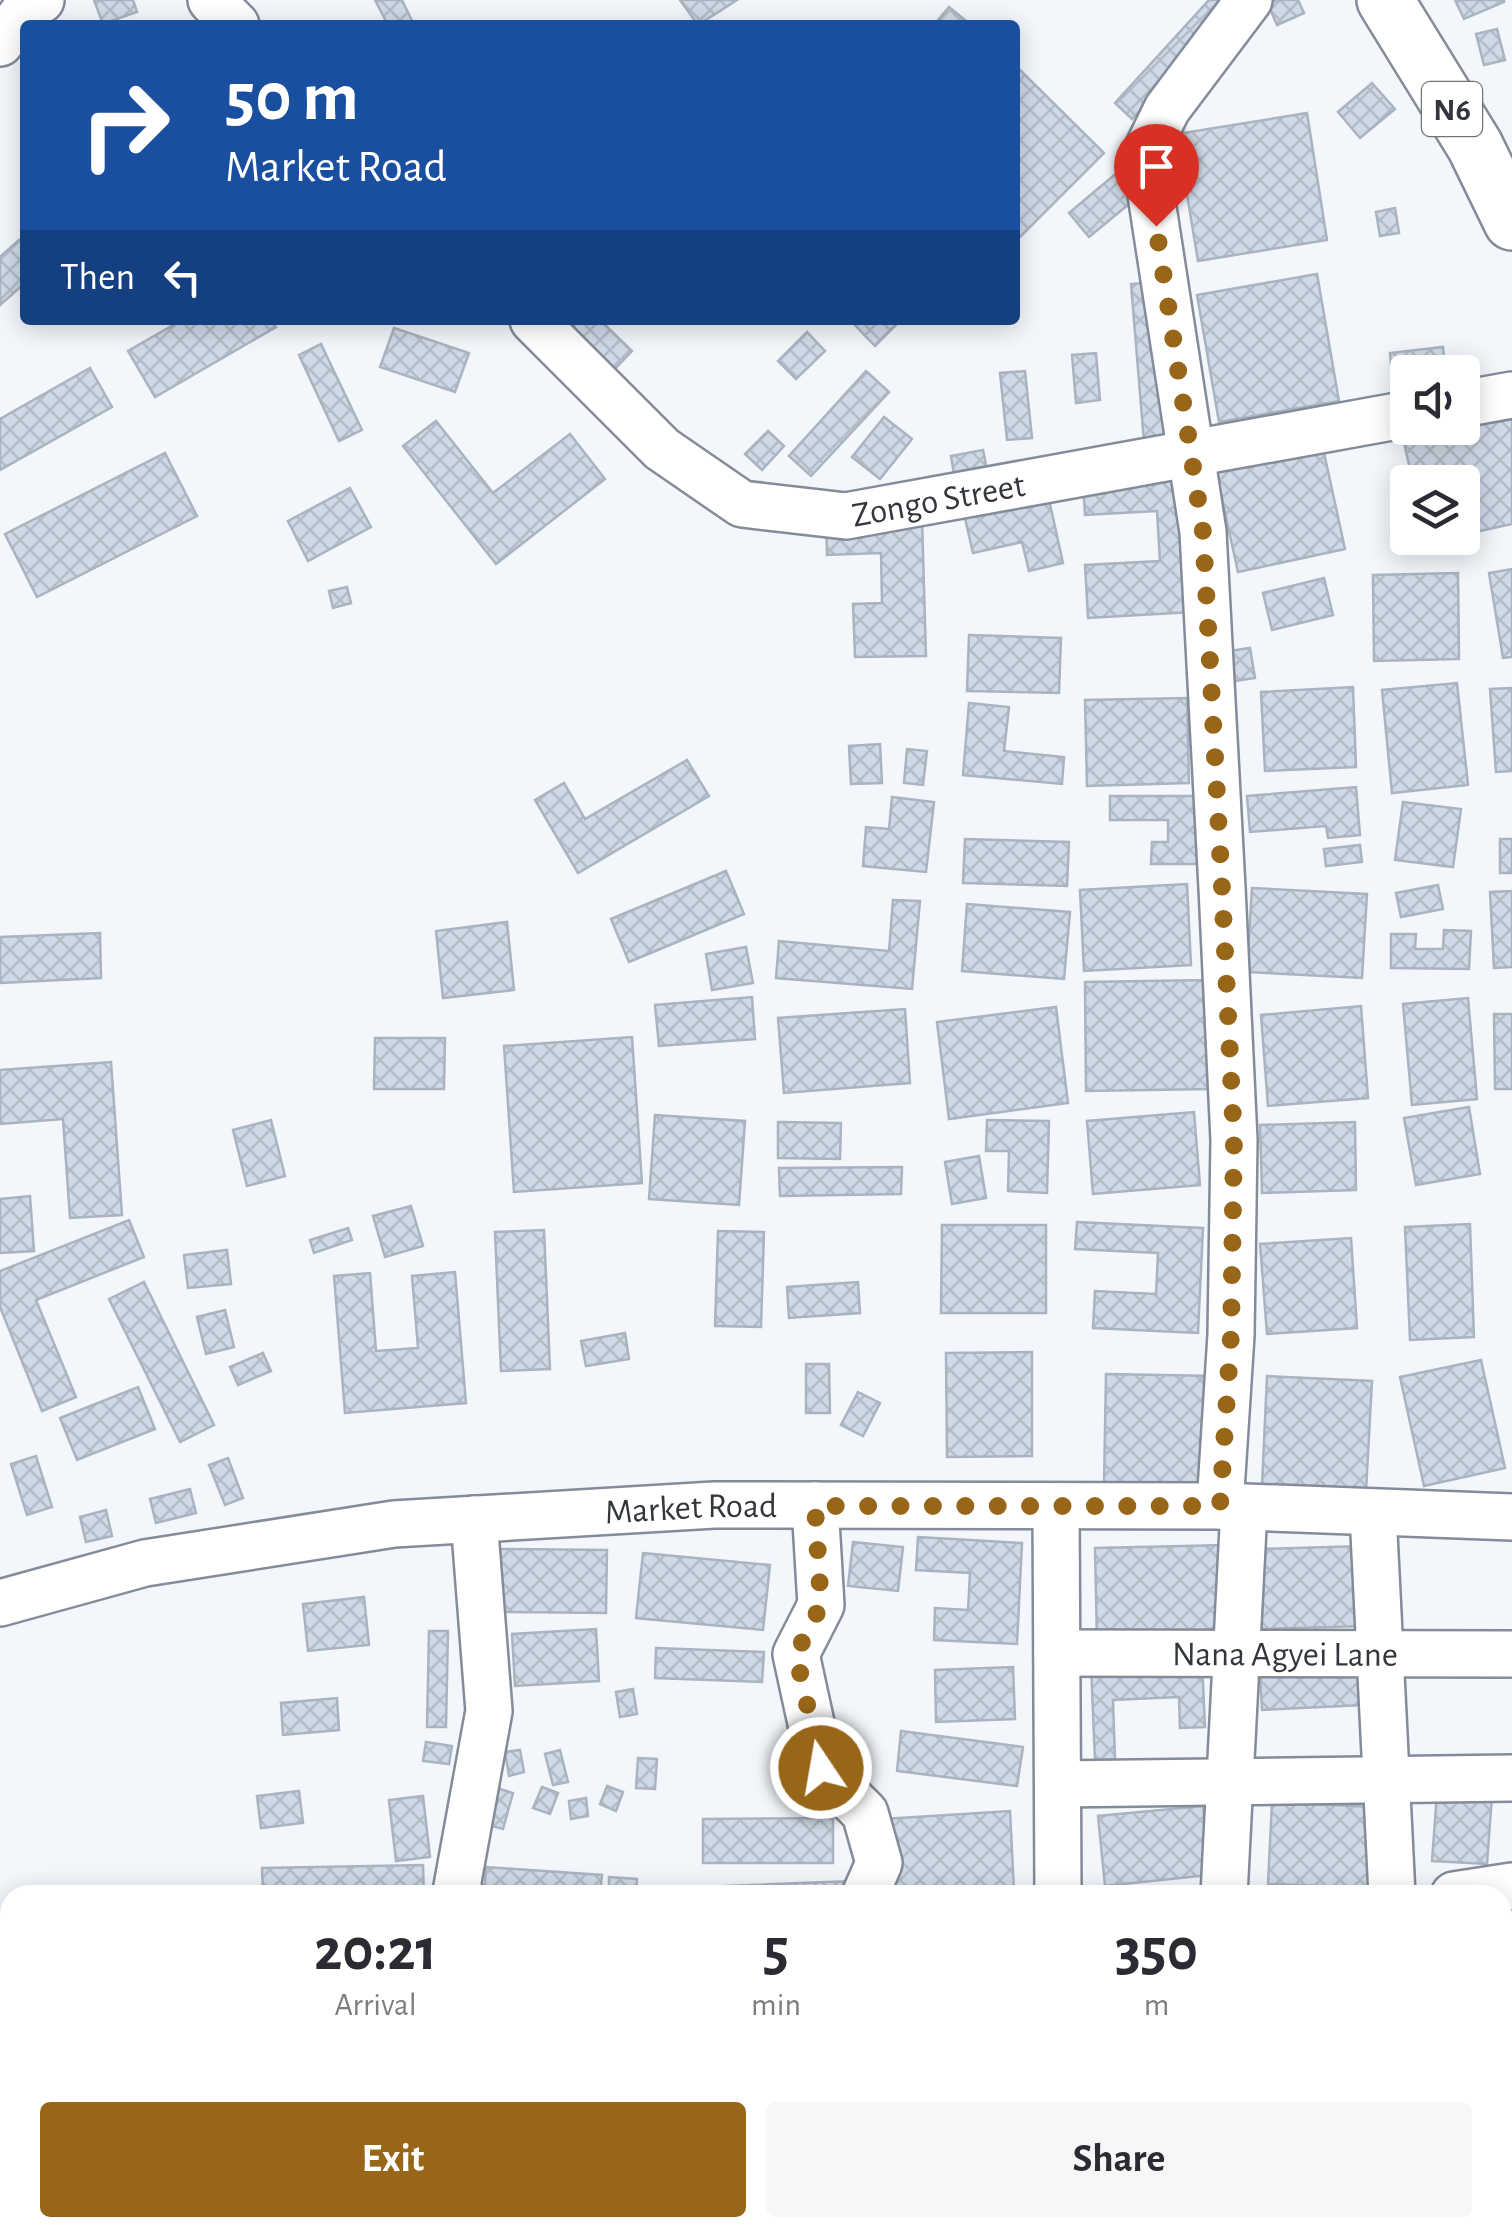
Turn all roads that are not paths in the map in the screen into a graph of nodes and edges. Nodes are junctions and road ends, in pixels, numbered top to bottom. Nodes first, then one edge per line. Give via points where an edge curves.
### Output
1 (41, 0) edge
2 (210, 0) edge
3 (1249, 0) edge
4 (1385, 0) edge
5 (231, 20) edge
6 (0, 43) edge
7 (1512, 222) edge
8 (538, 325) edge
9 (1512, 395) edge
10 (1480, 401) edge
11 (1390, 417) edge
12 (1191, 454) junction
13 (815, 1506) junction
14 (1056, 1506) junction
15 (1232, 1507) junction
16 (1373, 1514) junction
17 (1512, 1517) edge
18 (474, 1519) junction
19 (0, 1603) edge
20 (1057, 1653) junction
21 (1237, 1654) junction
22 (1380, 1654) junction
23 (1512, 1654) edge
24 (1386, 1778) junction
25 (1512, 1778) edge
26 (1230, 1781) junction
27 (1058, 1784) junction
28 (457, 1885) edge
29 (869, 1885) edge
30 (1058, 1885) edge
31 (1225, 1885) edge
32 (1391, 1885) edge

1 - 6 street
2 - 5 street
3 - 12 street via 1168,109 1148,148
4 - 7 main road, N6 via 1475,146
8 - 12 street, Zongo Street via 662,448 742,504 846,516
9 - 10 street
11 - 12 street, Zongo Street
12 - 15 street via 1204,552 1234,1140
13 - 14 street, Market Road
13 - 18 street, Market Road
13 - 29 street via 821,1605 796,1654 821,1768 866,1813 879,1863
14 - 15 street, Market Road
14 - 20 street
15 - 16 street, Market Road
15 - 21 street
16 - 17 street, Market Road
16 - 22 street
18 - 19 street, Market Road via 394,1524 145,1563
18 - 28 street via 489,1711
20 - 21 street, Nana Agyei Lane
20 - 27 street
21 - 22 street, Nana Agyei Lane
21 - 26 street
22 - 23 street, Nana Agyei Lane
22 - 24 street
24 - 25 street
24 - 26 street
24 - 32 street
26 - 27 street
26 - 31 street
27 - 30 street

